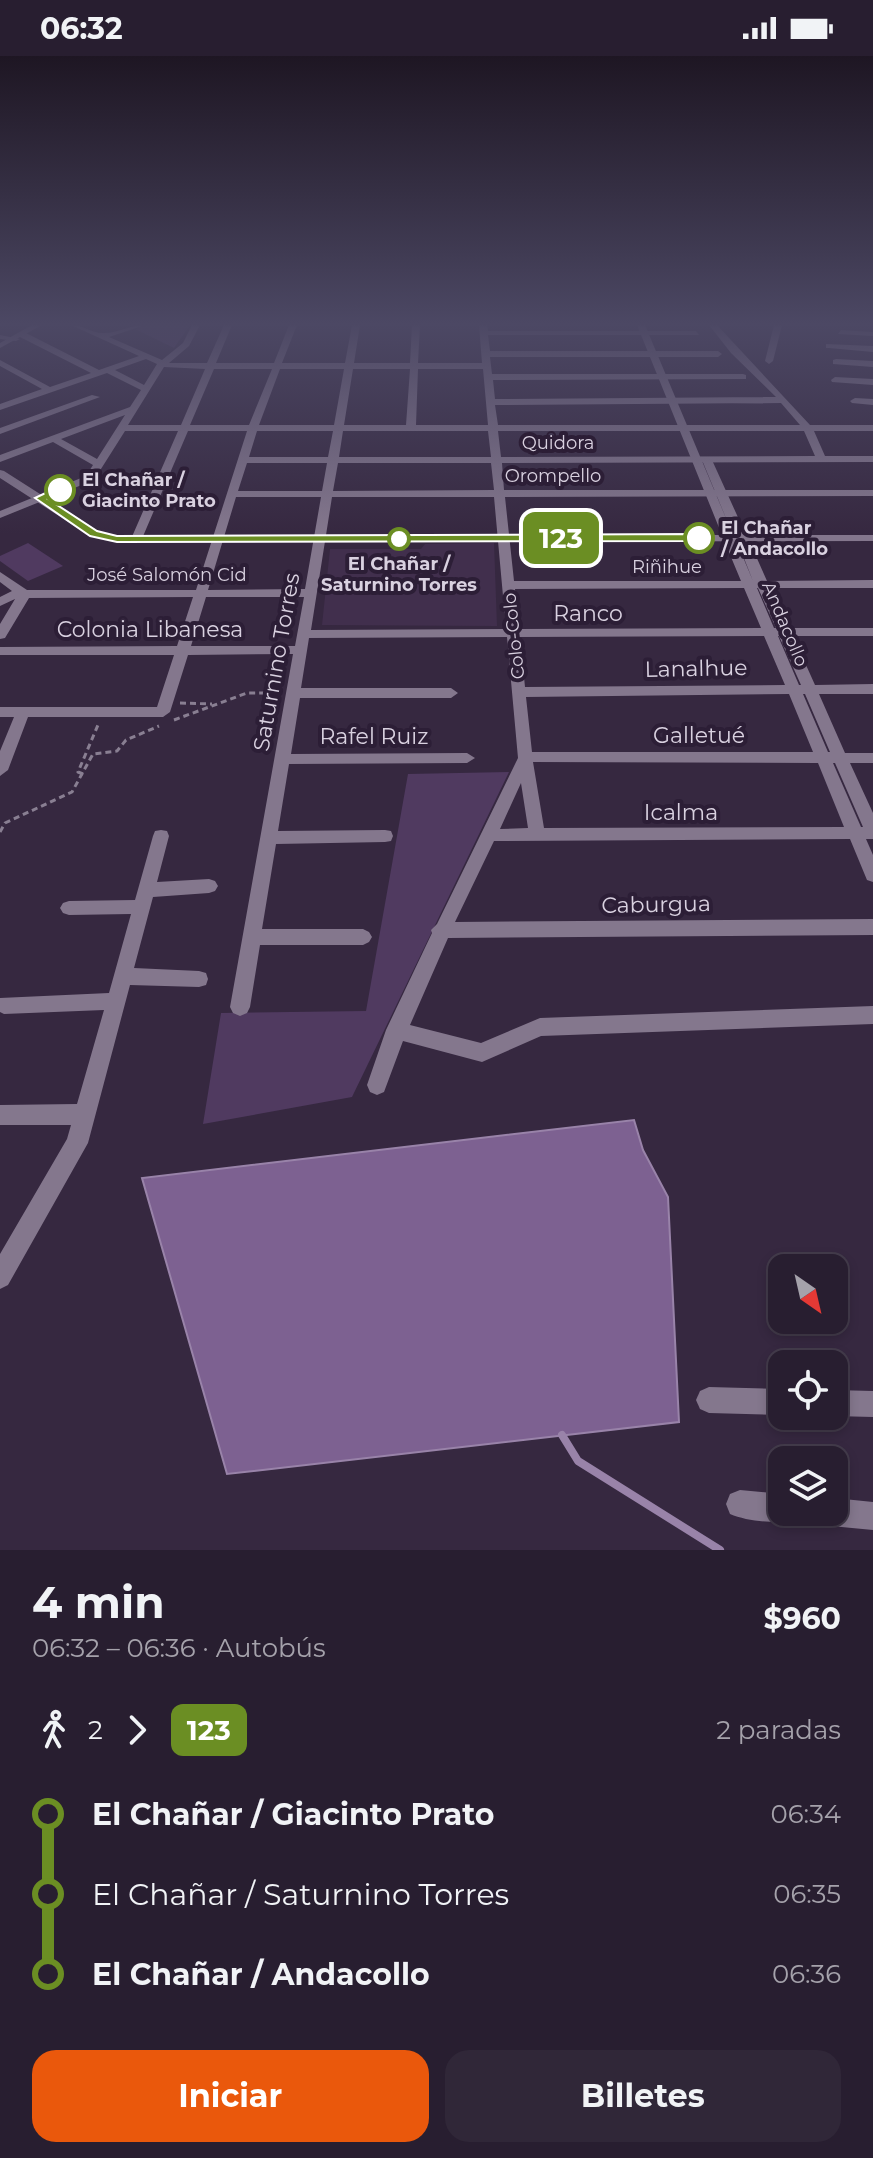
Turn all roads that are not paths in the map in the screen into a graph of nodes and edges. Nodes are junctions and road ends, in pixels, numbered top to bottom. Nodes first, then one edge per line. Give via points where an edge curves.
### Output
1 (36, 395) edge
2 (91, 395) edge
3 (139, 395) edge
4 (198, 395) edge
5 (266, 395) edge
6 (344, 395) edge
7 (413, 395) edge
8 (489, 395) edge
9 (673, 395) edge
10 (778, 395) edge
11 (784, 400) junction
12 (676, 401) junction
13 (855, 401) dead end
14 (490, 402) junction
15 (873, 402) edge
16 (0, 407) edge
17 (124, 409) junction
18 (493, 427) junction
19 (687, 427) junction
20 (806, 427) junction
21 (120, 428) junction
22 (184, 428) junction
23 (253, 428) junction
24 (338, 428) junction
25 (411, 428) junction
26 (873, 428) edge
27 (0, 431) edge
28 (54, 439) junction
29 (0, 459) edge
30 (701, 459) junction
31 (821, 459) junction
32 (873, 459) edge
33 (243, 460) junction
34 (333, 460) junction
35 (496, 460) junction
36 (98, 464) junction
37 (0, 473) edge
38 (716, 493) junction
39 (232, 494) junction
40 (327, 494) junction
41 (499, 494) junction
42 (871, 496) edge
43 (41, 498) junction
44 (0, 515) edge
45 (504, 538) junction
46 (736, 538) junction
47 (873, 538) edge
48 (137, 539) junction
49 (218, 539) junction
50 (319, 539) junction
51 (0, 576) edge
52 (756, 584) junction
53 (873, 584) edge
54 (509, 585) junction
55 (23, 593) junction
56 (201, 593) junction
57 (310, 593) junction
58 (0, 602) edge
59 (873, 632) edge
60 (777, 633) junction
61 (303, 634) junction
62 (513, 634) junction
63 (0, 635) edge
64 (300, 650) junction
65 (0, 651) edge
66 (182, 651) junction
67 (793, 689) junction
68 (810, 689) junction
69 (873, 689) edge
70 (519, 692) junction
71 (293, 693) junction
72 (451, 693) dead end
73 (0, 712) edge
74 (23, 712) junction
75 (525, 757) junction
76 (467, 758) dead end
77 (823, 758) junction
78 (840, 758) junction
79 (873, 758) edge
80 (282, 759) junction
81 (0, 770) edge
82 (867, 832) edge
83 (490, 835) junction
84 (537, 835) junction
85 (161, 836) dead end
86 (385, 836) dead end
87 (268, 838) junction
88 (873, 875) edge
89 (209, 886) dead end
90 (145, 898) junction
91 (69, 908) dead end
92 (873, 927) edge
93 (440, 930) junction
94 (252, 937) junction
95 (363, 937) dead end
96 (124, 976) junction
97 (199, 979) dead end
98 (117, 1001) junction
99 (4, 1005) dead end
100 (240, 1007) dead end
101 (873, 1015) edge
102 (396, 1030) junction
103 (377, 1085) dead end
104 (85, 1114) junction
105 (0, 1115) edge
106 (3, 1265) edge
107 (709, 1400) dead end
108 (768, 1402) edge
109 (848, 1403) edge
110 (873, 1404) edge
111 (740, 1504) dead end
112 (768, 1507) edge
113 (848, 1514) edge
114 (873, 1516) edge

1 - 16 street
2 - 27 street via 100,399
3 - 17 street
4 - 22 street
5 - 23 street
6 - 24 street, Saturnino Torres
7 - 25 street
8 - 14 street, Colo-Colo
9 - 12 street, Andacollo
10 - 11 street
11 - 12 street
11 - 20 street
12 - 14 street
12 - 19 street, Andacollo
13 - 15 street
14 - 18 street, Colo-Colo
17 - 21 street
17 - 28 street
18 - 19 street
18 - 25 street
18 - 35 street, Colo-Colo
19 - 20 street
19 - 30 street, Andacollo
20 - 26 street
20 - 31 street
21 - 22 street
21 - 36 street
22 - 23 street
22 - 48 street
23 - 24 street
23 - 33 street
24 - 25 street
24 - 34 street, Saturnino Torres
28 - 29 street
28 - 36 street
30 - 31 street, Quidora
30 - 35 street, Quidora
30 - 38 street, Andacollo
31 - 32 street, Quidora
33 - 34 street, Quidora
33 - 39 street
34 - 35 street, Quidora
34 - 40 street, Saturnino Torres
35 - 41 street, Colo-Colo
36 - 43 street via 90,478
37 - 43 street
38 - 41 street, Orompello
38 - 42 street, Orompello
38 - 46 street, Andacollo
39 - 40 street, Orompello
39 - 49 street
40 - 41 street, Orompello
40 - 50 street, Saturnino Torres
41 - 45 street, Colo-Colo
43 - 44 street
43 - 48 street via 94,534
45 - 46 street
45 - 50 street
45 - 54 street, Colo-Colo
46 - 47 street
46 - 52 street, Andacollo
48 - 49 street
49 - 50 street
49 - 56 street
50 - 57 street, Saturnino Torres
51 - 55 street
52 - 53 street, Riñihue
52 - 54 street, Riñihue
52 - 60 street, Andacollo
54 - 62 street, Colo-Colo
55 - 56 street, José Salomón Cid
55 - 58 street
55 - 63 street
56 - 57 street, José Salomón Cid
56 - 66 street
57 - 61 street, Saturnino Torres
59 - 60 street, Ranco
60 - 62 street, Ranco
60 - 67 street, Andacollo
60 - 68 street, Andacollo
61 - 62 street, Ranco
61 - 64 street, Saturnino Torres
62 - 70 street, Colo-Colo
64 - 66 street, Colonia Libanesa
64 - 71 street, Saturnino Torres
65 - 66 street, Colonia Libanesa
66 - 74 street via 168,713
67 - 68 street, Lanalhue
67 - 70 street, Lanalhue
67 - 77 street, Andacollo
68 - 69 street, Lanalhue
68 - 78 street, Andacollo
70 - 75 street, Colo-Colo
71 - 72 street
71 - 80 street, Saturnino Torres
73 - 74 street
74 - 81 street
75 - 77 street, Galletué
75 - 83 street, Colo-Colo
75 - 84 street, Colo-Colo
76 - 80 street, Rafel Ruiz
77 - 78 street, Galletué
77 - 82 street, Andacollo
78 - 79 street, Galletué
78 - 82 street, Andacollo
80 - 87 street, Saturnino Torres
82 - 84 street, Icalma
82 - 88 street, Andacollo
83 - 84 street, Icalma
83 - 93 street, Colo-Colo
85 - 90 street
86 - 87 street
87 - 94 street, Saturnino Torres
89 - 90 street
90 - 91 street
90 - 96 street
92 - 93 street, Caburgua
93 - 102 street, Colo-Colo
94 - 95 street
94 - 100 street, Saturnino Torres
96 - 97 street
96 - 98 street
98 - 99 street
98 - 104 street
101 - 102 street via 540,1027 482,1053
102 - 103 street, Colo-Colo
104 - 105 street
104 - 106 street via 77,1143
107 - 108 street
109 - 110 street
111 - 112 street
113 - 114 street

